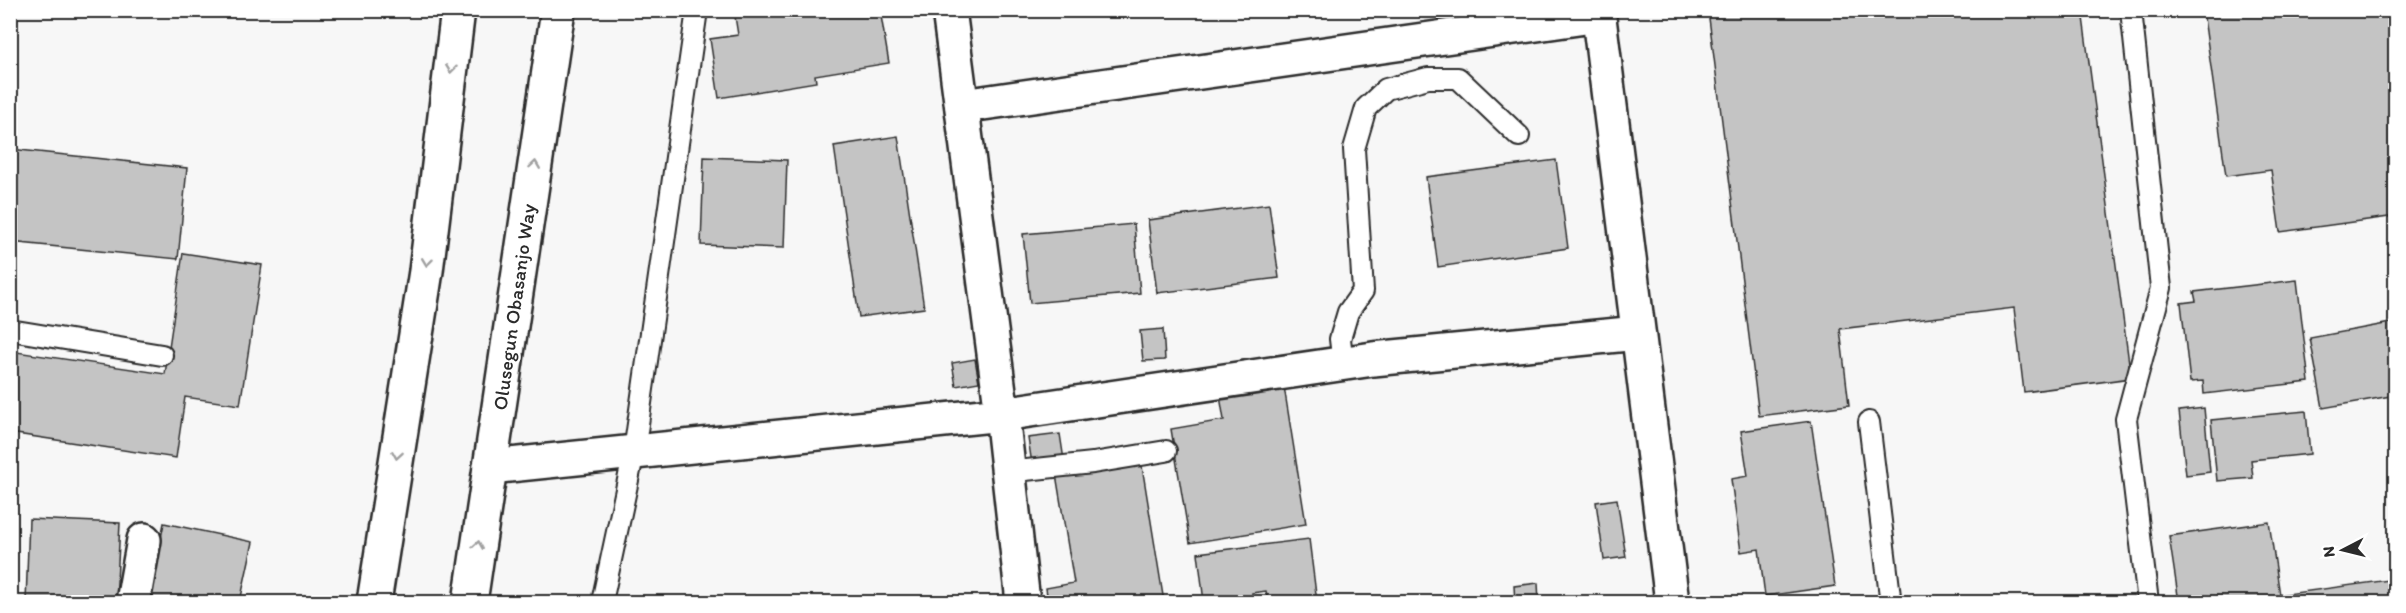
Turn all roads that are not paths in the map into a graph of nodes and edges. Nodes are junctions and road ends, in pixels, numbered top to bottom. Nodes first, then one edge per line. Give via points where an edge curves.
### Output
1 (459, 10) edge
2 (558, 10) edge
3 (697, 10) edge
4 (949, 10) edge
5 (2131, 10) edge
6 (1598, 13) edge
7 (962, 106) junction
8 (1519, 136) dead end
9 (10, 330) edge
10 (1638, 333) junction
11 (162, 355) dead end
12 (1343, 364) junction
13 (1002, 414) junction
14 (1869, 422) dead end
15 (634, 452) junction
16 (1166, 452) dead end
17 (490, 467) junction
18 (1007, 472) junction
19 (144, 540) dead end
20 (1890, 596) dead end
21 (133, 603) edge
22 (374, 603) edge
23 (470, 603) edge
24 (602, 603) edge
25 (1023, 603) edge
26 (1672, 603) edge
27 (2148, 603) edge

1 -> 22 street via 426,271
17 -> 2 street, Olusegun Obasanjo Way
3 - 15 lane
4 - 7 street
5 - 27 lane via 2161,288 2126,419
6 - 7 street
6 - 10 street
7 - 13 street
8 - 12 lane via 1458,78 1428,78 1386,89 1366,108 1354,149 1363,291 1348,312 1340,339
9 - 11 lane
10 - 12 street
10 - 26 street
12 - 13 street
13 - 15 street
13 - 18 street
14 - 20 lane
15 - 17 street
15 - 24 lane
16 - 18 lane
23 -> 17 street, Olusegun Obasanjo Way
18 - 25 street
19 - 21 street

